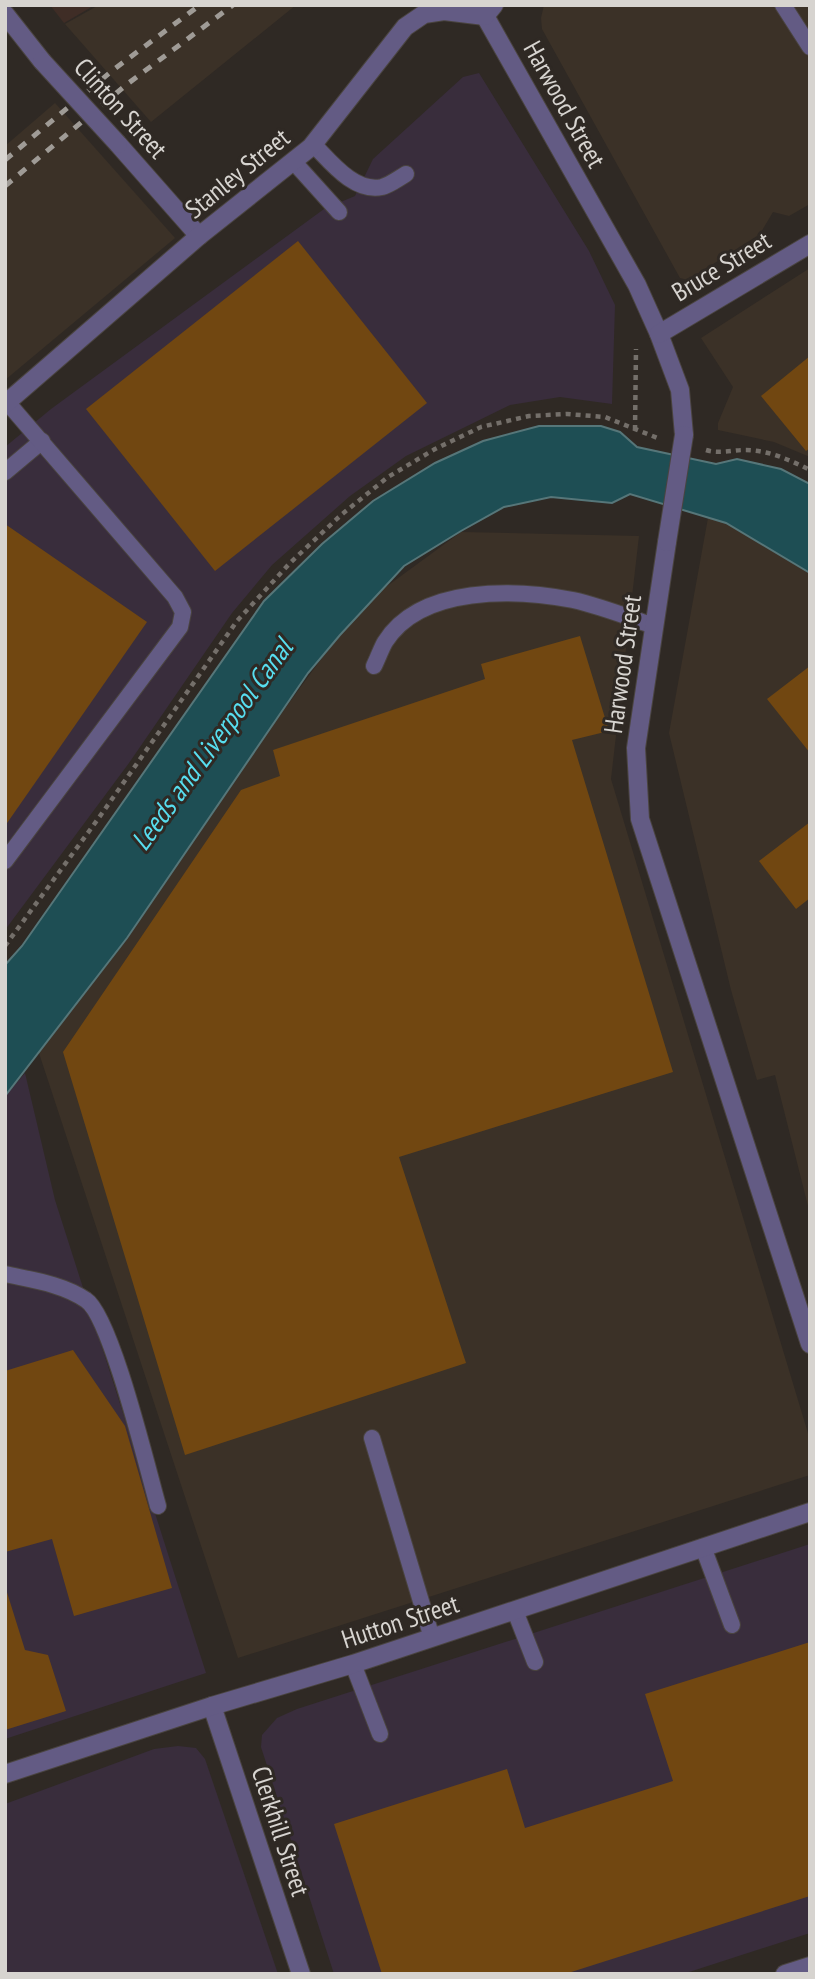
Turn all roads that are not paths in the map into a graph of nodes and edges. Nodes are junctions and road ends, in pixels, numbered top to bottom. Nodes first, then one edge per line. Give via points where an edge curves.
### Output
1 (783, 5) edge
2 (490, 10) edge
3 (5, 14) edge
4 (810, 47) edge
5 (313, 144) junction
6 (293, 162) junction
7 (406, 174) dead end
8 (339, 212) dead end
9 (199, 236) junction
10 (810, 244) edge
11 (659, 334) junction
12 (6, 403) edge
13 (42, 441) junction
14 (5, 472) edge
15 (654, 626) junction
16 (374, 666) dead end
17 (5, 861) edge
18 (5, 1274) edge
19 (810, 1344) edge
20 (373, 1438) dead end
21 (158, 1506) dead end
22 (810, 1512) edge
23 (703, 1547) junction
24 (515, 1611) junction
25 (732, 1625) dead end
26 (432, 1638) junction
27 (534, 1662) dead end
28 (353, 1664) junction
29 (212, 1706) junction
30 (380, 1734) dead end
31 (5, 1774) edge
32 (810, 1966) edge
33 (301, 1974) edge
34 (785, 1974) edge

1 - 4 lane
2 - 5 street, Stanley Street via 424,14 405,27
2 - 11 street, Harwood Street
3 - 9 street, Clinton Street, bridge
5 - 6 street, Stanley Street
5 - 7 lane via 339,171 367,187 382,187
6 - 8 lane
6 - 9 street, Stanley Street
9 - 12 street, Stanley Street
10 - 11 street, Bruce Street
11 - 15 street, Harwood Street, bridge via 680,390 684,435
12 - 13 lane
13 - 14 lane
13 - 17 lane via 175,597 183,620
15 - 16 lane via 555,597 456,597 428,606 403,622 386,641
15 - 19 street, Harwood Street via 636,748 640,819
18 - 21 lane via 57,1286 89,1301 105,1327
20 - 26 lane
22 - 23 street, Hutton Street
23 - 24 street, Hutton Street
23 - 25 lane
24 - 26 street, Hutton Street
24 - 27 lane
26 - 28 street, Hutton Street
28 - 29 street, Hutton Street
28 - 30 lane
29 - 31 street, Hutton Street
29 - 33 street, Clerkhill Street
32 - 34 street

